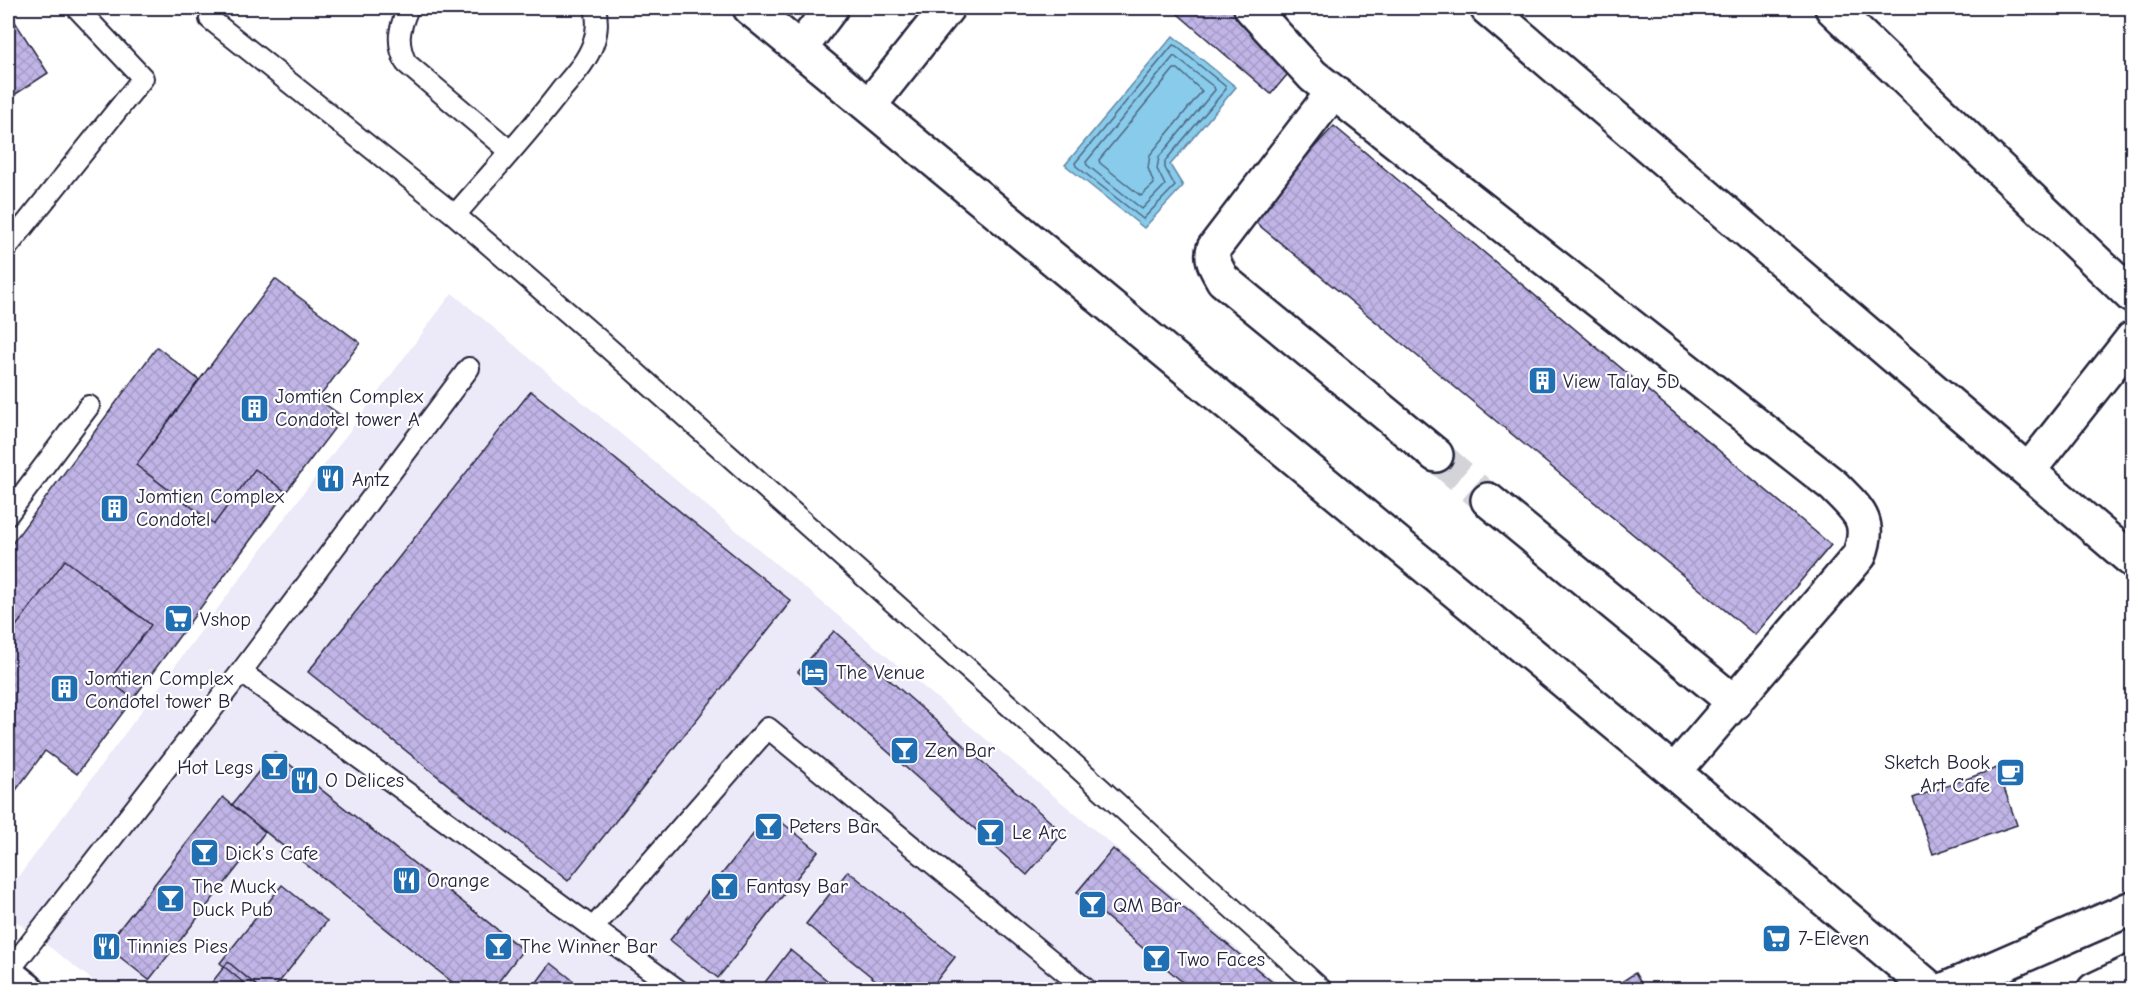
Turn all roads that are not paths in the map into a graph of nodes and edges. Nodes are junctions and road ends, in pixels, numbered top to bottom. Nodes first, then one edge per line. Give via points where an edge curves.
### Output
1 (77, 8) edge
2 (408, 8) edge
3 (596, 8) edge
4 (750, 8) edge
5 (831, 8) edge
6 (947, 8) edge
7 (1251, 8) edge
8 (1486, 8) edge
9 (1832, 8) edge
10 (210, 19) dead end
11 (800, 49) junction
12 (1333, 92) junction
13 (869, 106) junction
14 (510, 151) junction
15 (455, 215) junction
16 (8, 246) edge
17 (2133, 296) edge
18 (2133, 339) edge
19 (469, 368) dead end
20 (89, 406) dead end
21 (1436, 455) tunnel mouth
22 (2029, 470) junction
23 (1488, 500) tunnel mouth
24 (8, 514) edge
25 (2133, 560) edge
26 (241, 672) junction
27 (1735, 703) junction
28 (1674, 772) junction
29 (2133, 908) edge
30 (592, 928) junction
31 (2133, 972) edge
32 (8, 974) edge
33 (27, 990) edge
34 (678, 990) edge
35 (1088, 990) edge
36 (1322, 990) edge
37 (1932, 990) edge
38 (1944, 990) edge
39 (2094, 990) edge

1 - 16 lane via 142,78
2 - 14 lane via 399,38 406,63
3 - 14 lane via 596,32 585,60
4 - 11 street
5 - 11 street
6 - 13 street
7 - 12 street via 1313,76
8 - 22 street
9 - 17 street
10 - 15 lane
11 - 13 street
12 - 21 street via 1214,248 1214,265 1223,280
12 - 27 street via 1834,486 1858,512 1866,540 1859,556
13 - 28 street
14 - 15 lane
15 - 36 lane via 1022,717
18 - 22 street
19 - 26 lane
20 - 24 lane
22 - 25 street
23 - 27 street
26 - 30 lane
26 - 32 lane
27 - 28 street
28 - 37 street
29 - 38 street
30 - 34 lane
30 - 35 lane via 768,728
31 - 39 street
32 - 33 street

